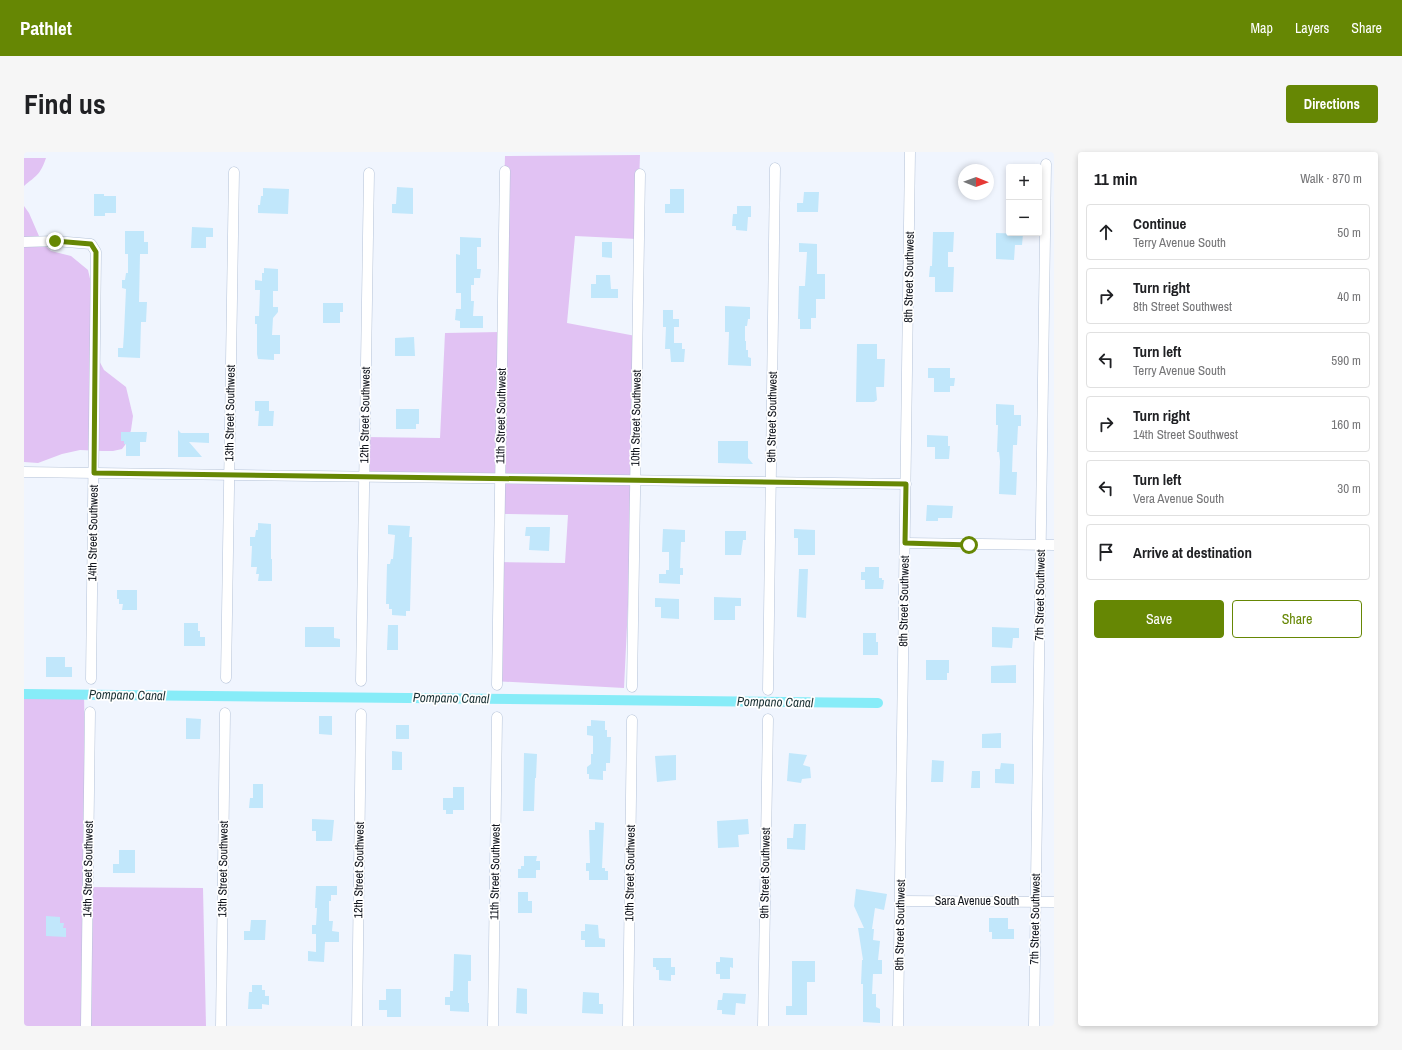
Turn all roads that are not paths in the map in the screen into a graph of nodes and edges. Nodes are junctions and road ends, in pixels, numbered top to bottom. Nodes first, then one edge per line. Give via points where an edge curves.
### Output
1 (910, 152) edge
2 (1046, 164) dead end
3 (775, 168) dead end
4 (505, 171) dead end
5 (234, 172) dead end
6 (369, 173) dead end
7 (640, 174) dead end
8 (24, 242) edge
9 (24, 472) edge
10 (94, 473) junction
11 (229, 475) junction
12 (365, 477) junction
13 (500, 479) junction
14 (635, 480) junction
15 (771, 482) junction
16 (906, 484) junction
17 (905, 543) junction
18 (1041, 545) junction
19 (1054, 545) edge
20 (226, 678) dead end
21 (91, 679) dead end
22 (361, 681) dead end
23 (497, 685) dead end
24 (632, 687) dead end
25 (768, 690) dead end
26 (90, 712) dead end
27 (226, 713) dead end
28 (361, 714) dead end
29 (497, 717) dead end
30 (632, 720) dead end
31 (768, 720) dead end
32 (900, 901) junction
33 (1036, 902) junction
34 (1054, 902) edge
35 (86, 1026) edge
36 (221, 1026) edge
37 (357, 1026) edge
38 (492, 1026) edge
39 (628, 1026) edge
40 (763, 1026) edge
41 (898, 1026) edge
42 (1034, 1026) edge

1 - 16 street, 8th Street Southwest
2 - 18 street, 7th Street Southwest
3 - 15 street, 9th Street Southwest
4 - 13 street, 11th Street Southwest
5 - 11 street, 13th Street Southwest
6 - 12 street, 12th Street Southwest
7 - 14 street, 10th Street Southwest
8 - 10 street, 14th Street Southwest via 91,244 96,252
9 - 10 street
10 - 11 street
10 - 21 street, 14th Street Southwest
11 - 12 street
11 - 20 street, 13th Street Southwest
12 - 13 street
12 - 22 street, 12th Street Southwest
13 - 14 street
13 - 23 street, 11th Street Southwest
14 - 15 street
14 - 24 street, 10th Street Southwest
15 - 16 street
15 - 25 street, 9th Street Southwest
16 - 17 street, 8th Street Southwest
17 - 18 street
17 - 32 street, 8th Street Southwest
18 - 19 street
18 - 33 street, 7th Street Southwest
26 - 35 street, 14th Street Southwest
27 - 36 street, 13th Street Southwest
28 - 37 street, 12th Street Southwest
29 - 38 street, 11th Street Southwest
30 - 39 street, 10th Street Southwest
31 - 40 street, 9th Street Southwest
32 - 33 street, Sara Avenue South
32 - 41 street, 8th Street Southwest
33 - 34 street, Sara Avenue South
33 - 42 street, 7th Street Southwest

